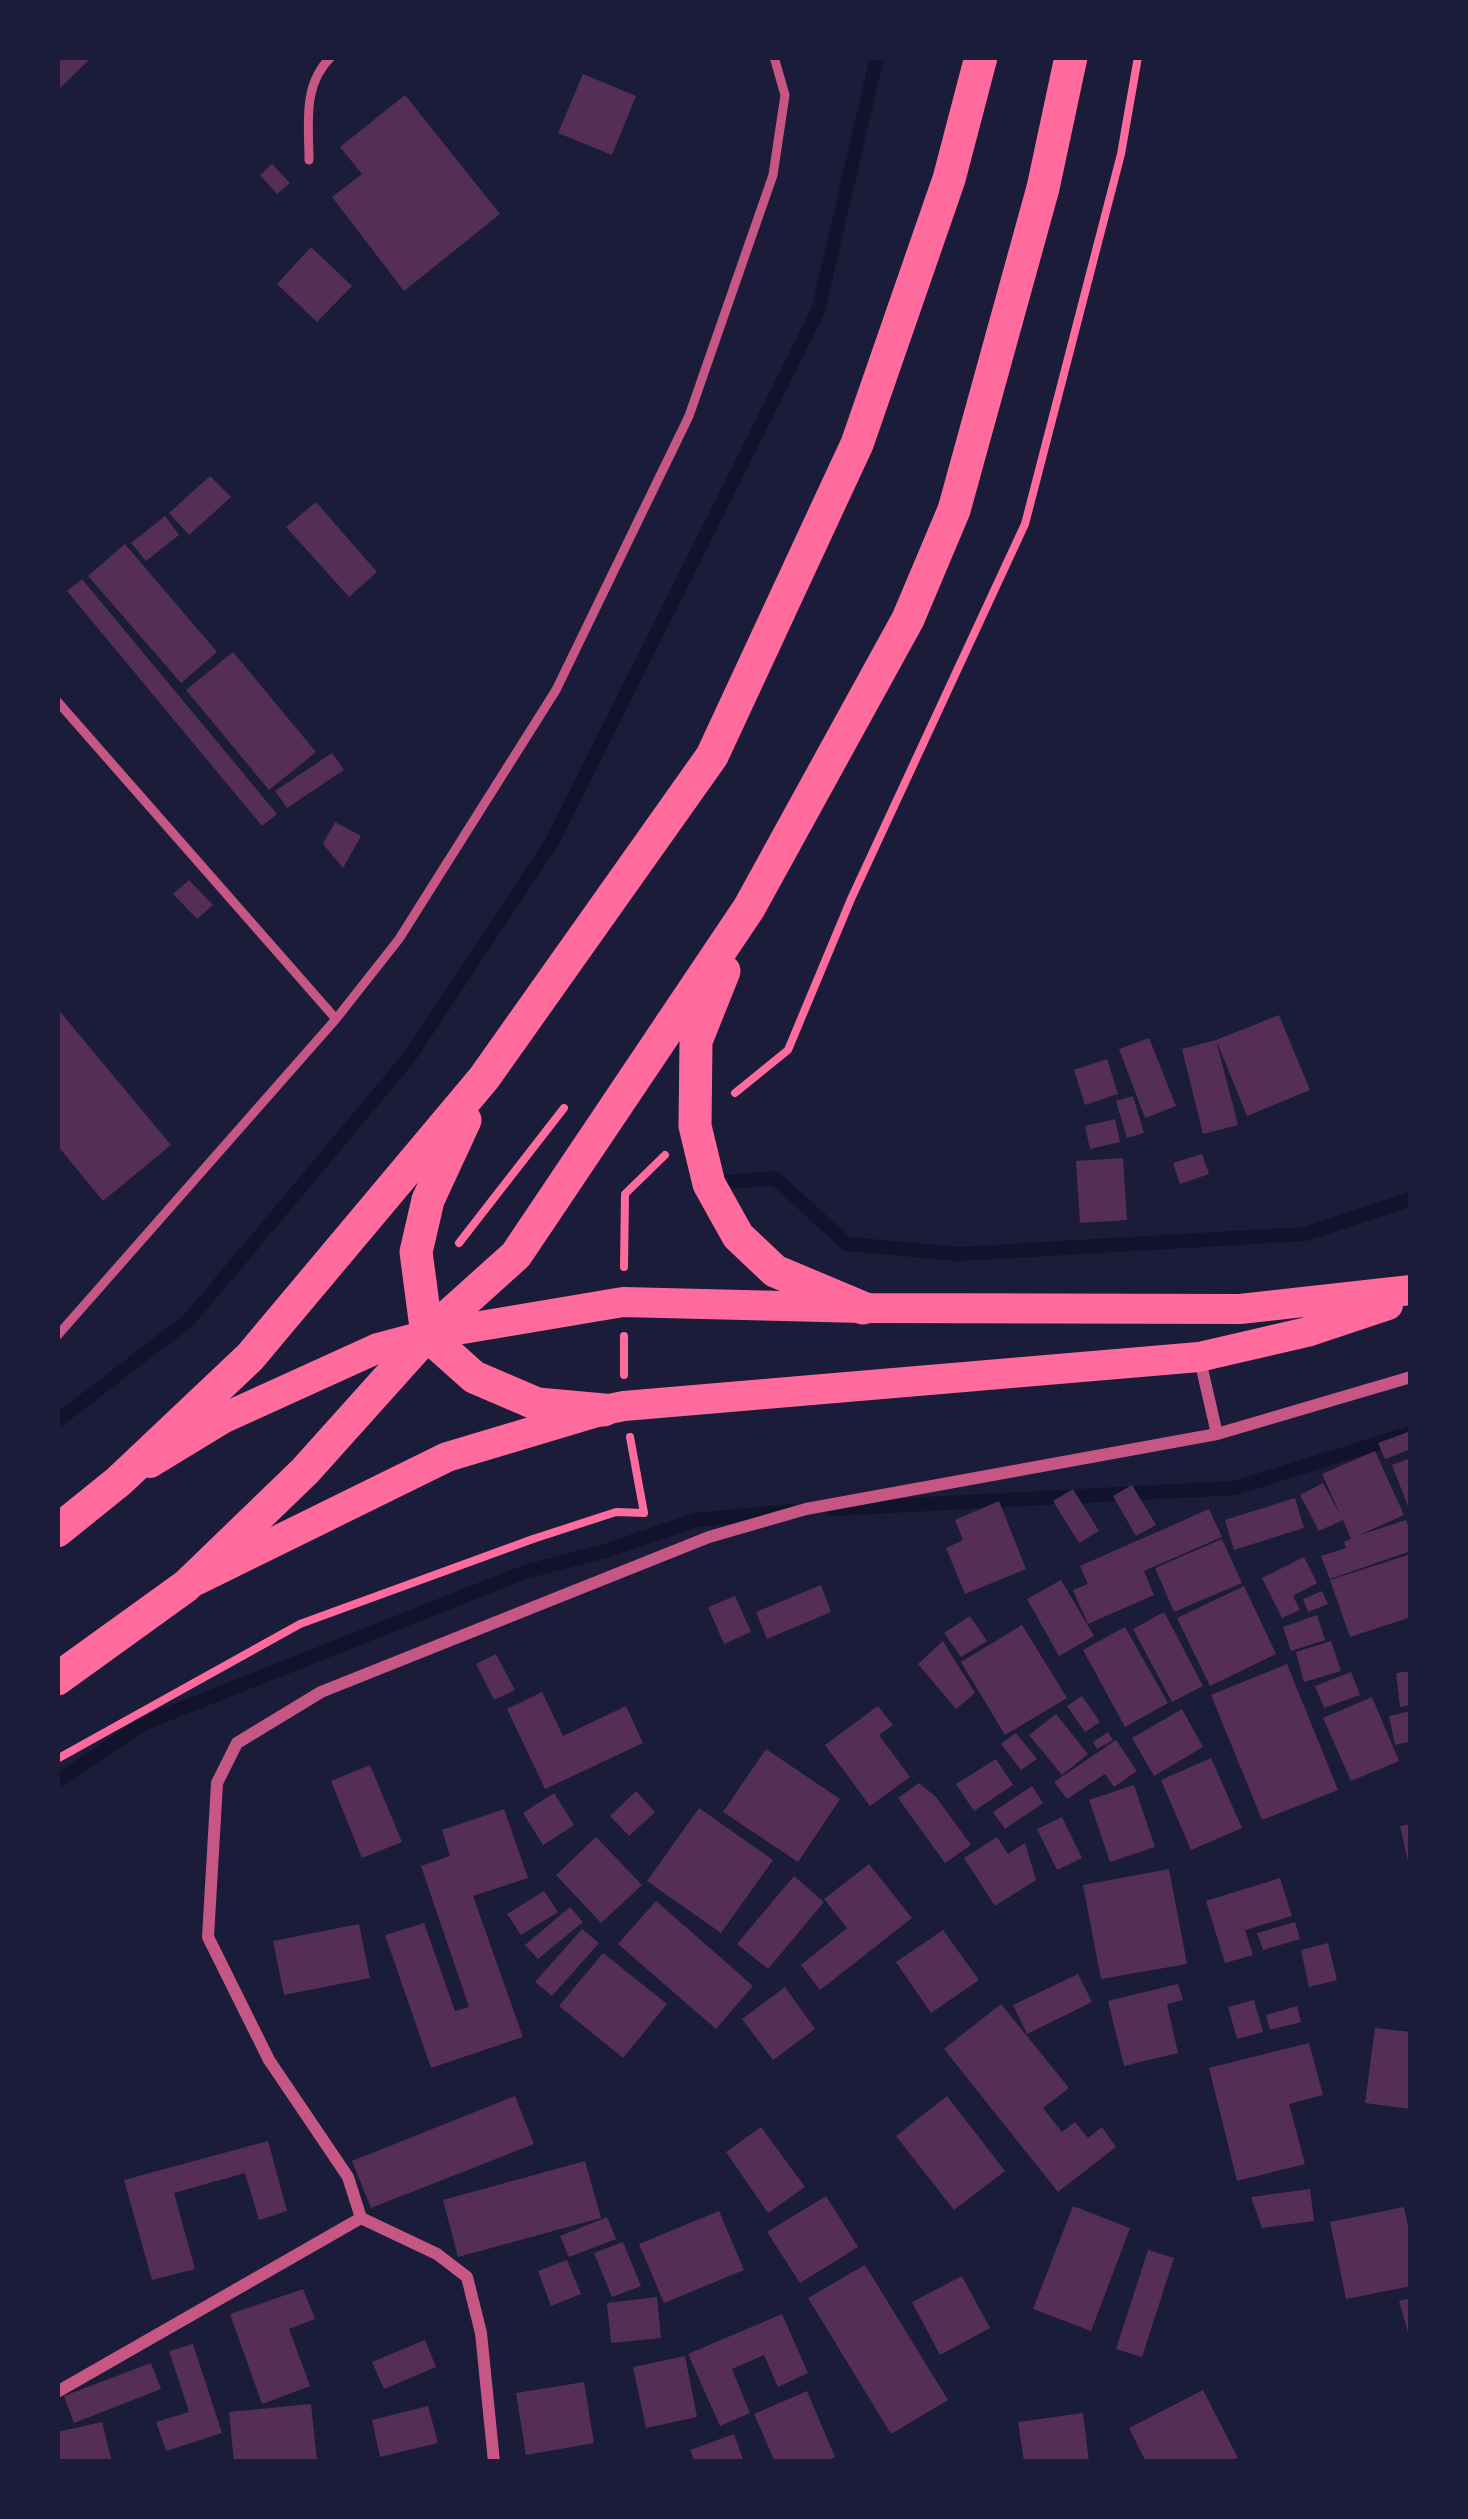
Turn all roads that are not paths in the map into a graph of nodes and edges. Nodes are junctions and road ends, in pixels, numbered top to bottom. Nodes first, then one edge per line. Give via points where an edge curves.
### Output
1 (331, 57) edge
2 (774, 57) edge
3 (981, 57) edge
4 (1071, 57) edge
5 (309, 160) dead end
6 (57, 701) edge
7 (749, 908) junction
8 (336, 1019) junction
9 (484, 1078) junction
10 (1411, 1294) edge
11 (862, 1308) junction
12 (427, 1334) junction
13 (57, 1336) edge
14 (1199, 1357) junction
15 (1411, 1377) edge
16 (604, 1410) junction
17 (1217, 1435) junction
18 (119, 1481) junction
19 (57, 1531) edge
20 (186, 1586) junction
21 (57, 1679) edge
22 (362, 2218) junction
23 (57, 2392) edge
24 (494, 2462) edge

1 - 5 lane via 309,94
2 - 8 lane via 784,95 773,175 689,416 556,690 399,939
3 - 9 highway via 949,179 857,444 712,756
4 - 7 highway via 954,511 908,619
6 - 8 lane
7 - 11 highway via 696,1041 694,1126 710,1184 738,1237 775,1271
7 - 12 highway via 516,1255
8 - 13 lane
9 - 12 highway via 428,1200 416,1252
9 - 18 highway via 250,1357
10 - 11 main road via 1240,1309
10 - 14 main road via 1307,1332
11 - 12 main road via 623,1302
12 - 16 highway via 474,1377 537,1405
12 - 18 main road via 224,1418
12 - 20 highway via 305,1471
14 - 16 main road
14 - 17 street
15 - 17 street
16 - 20 main road via 447,1457
17 - 22 street via 806,1509 709,1537 320,1691 237,1743 217,1783 208,1937 269,2060 348,2177
18 - 19 highway
20 - 21 highway
22 - 23 street
22 - 24 street via 467,2277

